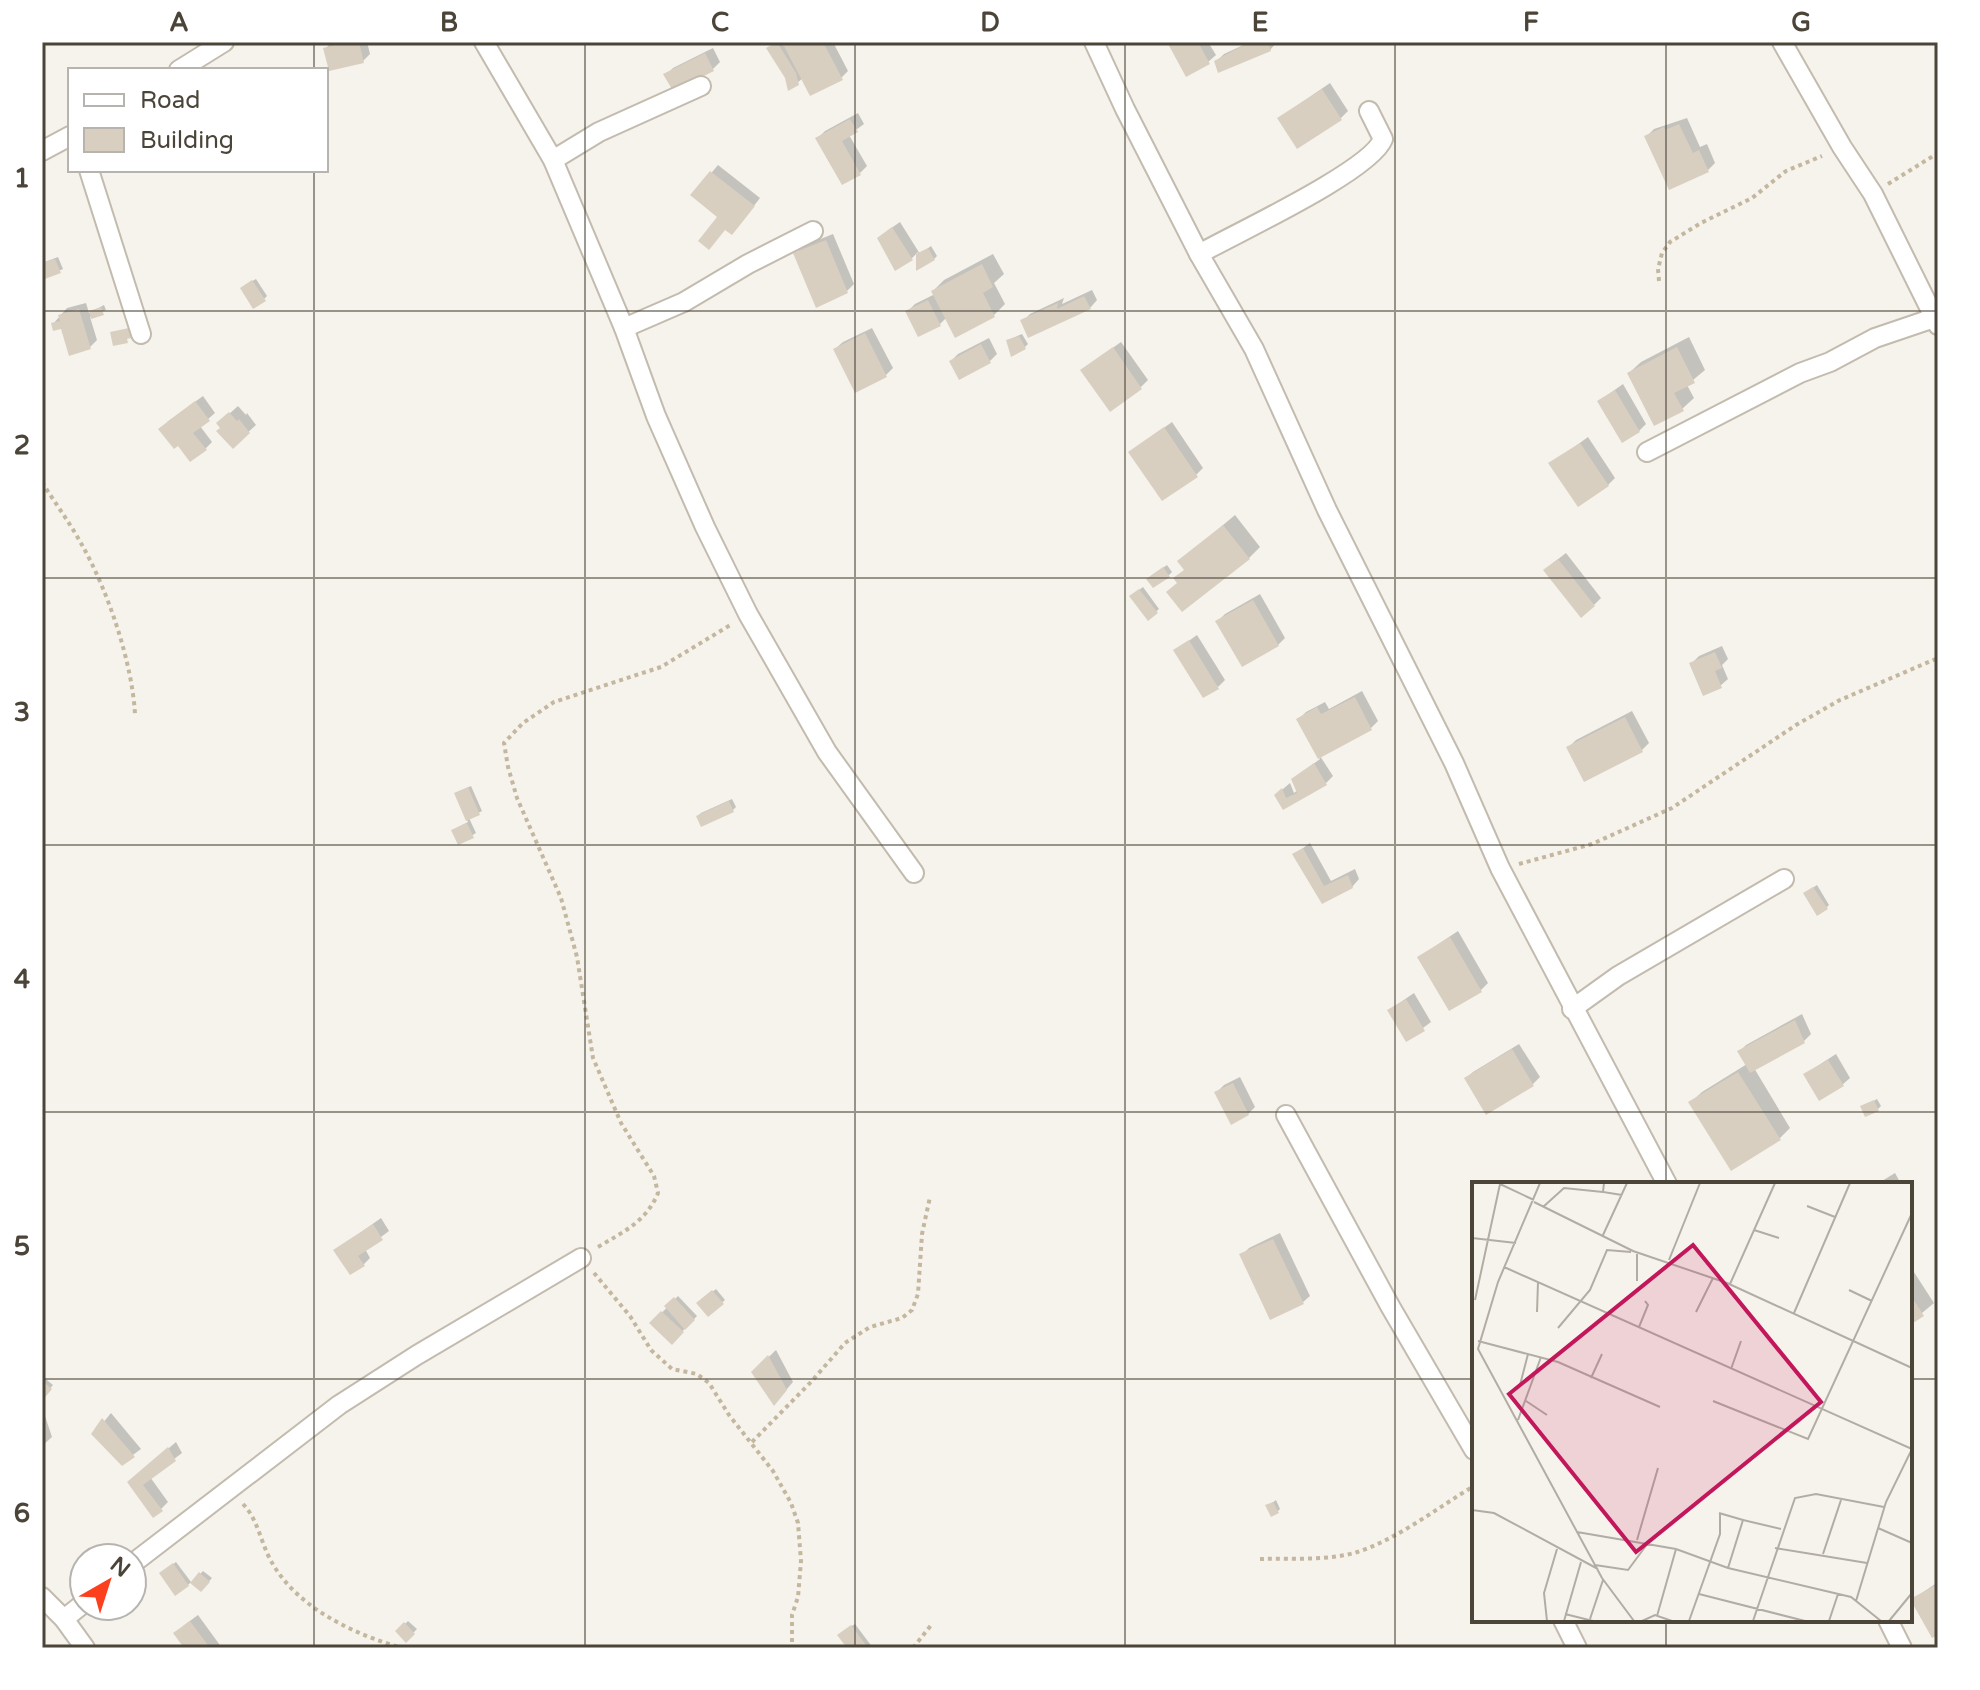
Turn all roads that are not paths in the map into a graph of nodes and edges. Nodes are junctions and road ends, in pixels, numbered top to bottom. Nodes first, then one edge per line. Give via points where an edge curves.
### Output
1 (224, 42) edge
2 (484, 42) edge
3 (1094, 42) edge
4 (1782, 42) edge
5 (182, 68) edge
6 (701, 86) dead end
7 (1369, 111) dead end
8 (68, 137) edge
9 (42, 151) edge
10 (553, 160) junction
11 (90, 172) edge
12 (813, 231) dead end
13 (1199, 254) junction
14 (1936, 322) edge
15 (624, 328) junction
16 (141, 334) dead end
17 (1647, 452) dead end
18 (914, 873) dead end
19 (1784, 879) dead end
20 (1572, 1009) junction
21 (1286, 1115) dead end
22 (1666, 1182) edge
23 (581, 1258) road end
24 (1472, 1447) edge
25 (148, 1552) edge
26 (42, 1597) edge
27 (68, 1616) edge
28 (64, 1619) junction
29 (1564, 1622) edge
30 (1889, 1622) edge
31 (85, 1648) edge
32 (1577, 1648) edge
33 (1902, 1648) edge

1 - 5 street
2 - 10 street
3 - 13 street
4 - 14 street via 1873,194
6 - 10 street via 599,132
7 - 13 street via 1383,139 1372,154
8 - 9 street
10 - 15 street
11 - 16 street
12 - 15 street via 684,302
13 - 20 street via 1254,349 1327,510
14 - 17 street via 1875,338
15 - 18 street via 656,416 748,614 827,752
19 - 20 street via 1618,976
20 - 22 street
21 - 24 street
23 - 25 street via 339,1405
26 - 28 street
27 - 28 street
28 - 31 street
29 - 32 street
30 - 33 street

